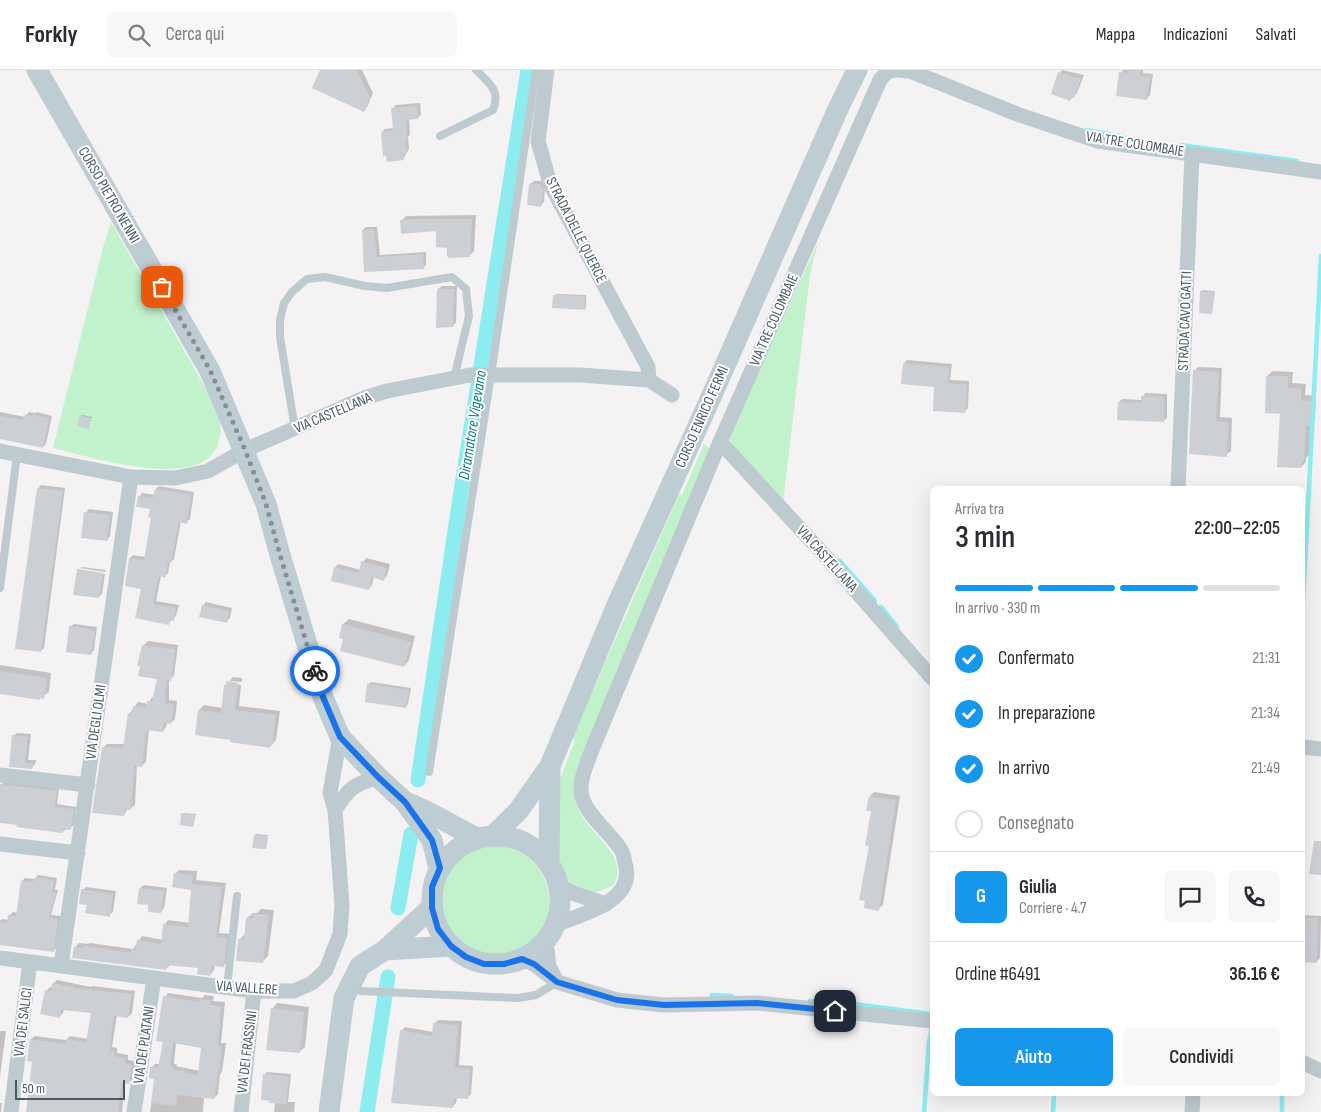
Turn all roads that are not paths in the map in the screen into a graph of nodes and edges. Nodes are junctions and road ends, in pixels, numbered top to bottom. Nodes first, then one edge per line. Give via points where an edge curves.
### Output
1 (36, 70) edge
2 (476, 70) edge
3 (536, 70) edge
4 (547, 70) edge
5 (857, 70) edge
6 (898, 70) edge
7 (440, 136) dead end
8 (1192, 154) junction
9 (1321, 172) edge
10 (491, 375) junction
11 (462, 376) junction
12 (649, 380) junction
13 (672, 395) dead end
14 (296, 429) junction
15 (720, 442) junction
16 (245, 450) junction
17 (0, 451) edge
18 (17, 455) junction
19 (131, 477) junction
20 (1178, 486) edge
21 (0, 588) edge
22 (930, 676) edge
23 (340, 737) junction
24 (1305, 747) edge
25 (1321, 749) edge
26 (550, 766) junction
27 (429, 772) dead end
28 (0, 775) edge
29 (378, 777) junction
30 (88, 785) junction
31 (405, 802) junction
32 (335, 810) junction
33 (485, 837) junction
34 (0, 844) edge
35 (78, 853) junction
36 (549, 863) junction
37 (440, 868) junction
38 (559, 884) junction
39 (237, 896) dead end
40 (606, 904) junction
41 (432, 908) junction
42 (551, 933) junction
43 (451, 946) junction
44 (385, 950) junction
45 (0, 958) edge
46 (522, 959) junction
47 (30, 962) junction
48 (61, 966) junction
49 (154, 978) junction
50 (557, 982) junction
51 (227, 988) junction
52 (361, 990) dead end
53 (254, 991) junction
54 (930, 1020) edge
55 (1305, 1064) edge
56 (1321, 1072) edge
57 (1193, 1096) edge
58 (11, 1112) edge
59 (134, 1112) edge
60 (240, 1112) edge
61 (329, 1112) edge
62 (1192, 1112) edge

1 - 16 main road, CORSO PIETRO NENNI via 210,370
2 - 7 lane via 493,87 497,100 493,110
3 - 10 lane
4 - 12 street, STRADA DELLE QUERCE via 538,141 550,184 648,367
5 - 26 main road, CORSO ENRICO FERMI via 617,605
6 - 8 street, VIA TRE COLOMBAIE via 910,71 1017,114 1097,141
6 - 15 street, VIA TRE COLOMBAIE via 888,71 878,86
8 - 9 street, VIA TRE COLOMBAIE
8 - 20 street, STRADA CAVO GATTI
10 - 11 street, VIA CASTELLANA
10 - 12 street, VIA CASTELLANA via 580,375
10 - 27 lane
11 - 14 street, VIA CASTELLANA via 364,398
11 - 14 lane via 470,316 466,289 452,277 387,288 325,277 307,279 284,304 280,320
12 - 13 street, VIA CASTELLANA
14 - 16 street, VIA CASTELLANA
15 - 22 street, VIA CASTELLANA
15 - 40 street, VIA TRE COLOMBAIE via 581,782 583,799 622,850 628,870 625,885
16 - 19 street, VIA CASTELLANA via 208,471 176,478
16 - 23 main road, CORSO PIETRO NENNI via 266,504 323,697
17 - 18 street, VIA CASTELLANA
18 - 19 street, VIA CASTELLANA
18 - 21 lane
19 - 30 street, VIA DEGLI OLMI
23 - 29 main road, CORSO PIETRO NENNI
23 - 32 street, VIA VALLERE via 330,793
24 - 25 street
26 - 33 main road, CORSO ENRICO FERMI via 519,810
26 - 36 main road, CORSO ENRICO FERMI
28 - 30 street
29 - 31 main road, CORSO PIETRO NENNI
29 - 32 street via 358,783
30 - 35 street, VIA DEGLI OLMI
31 - 33 main road, CORSO PIETRO NENNI via 422,808 447,824
31 - 37 main road, CORSO PIETRO NENNI via 432,840
32 - 53 street, VIA VALLERE via 342,905 340,934 326,970 312,984 294,991
33 - 36 main road via 510,837 525,842
33 - 37 main road via 455,849
34 - 35 street
35 - 48 street, VIA DEGLI OLMI
36 - 38 main road
37 - 41 main road via 432,887
38 - 40 street via 575,894
38 - 42 main road via 560,903
39 - 51 lane
40 - 42 street
41 - 43 main road via 438,929
41 - 44 main road
42 - 46 main road via 535,952
42 - 50 street via 549,966
43 - 44 main road
43 - 46 main road via 484,964 504,964
44 - 61 main road via 360,966 344,998
45 - 47 street, VIA VALLERE
46 - 50 street
47 - 48 street, VIA VALLERE
47 - 58 street, VIA DEI SALICI
48 - 49 street, VIA VALLERE
49 - 51 street, VIA VALLERE
49 - 59 street, VIA DEI PLATANI
50 - 52 lane via 536,995 518,998
50 - 54 street via 617,1000 645,1004 757,1003
51 - 53 street, VIA VALLERE
53 - 60 street, VIA DEI FRASSINI
55 - 56 street
57 - 62 street

